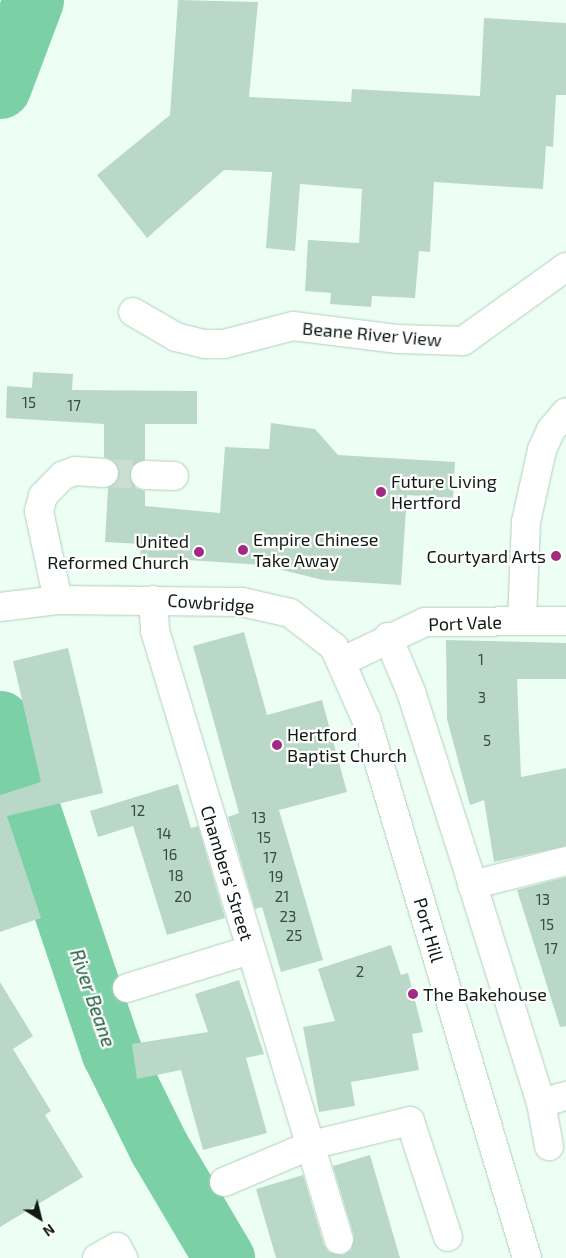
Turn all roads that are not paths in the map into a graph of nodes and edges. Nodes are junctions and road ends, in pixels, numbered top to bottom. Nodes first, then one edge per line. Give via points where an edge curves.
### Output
1 (566, 266) edge
2 (133, 312) dead end
3 (566, 412) edge
4 (104, 473) tunnel mouth
5 (144, 475) tunnel mouth
6 (174, 476) dead end
7 (58, 600) junction
8 (153, 600) junction
9 (13, 606) edge
10 (522, 621) junction
11 (566, 621) edge
12 (388, 637) junction
13 (343, 661) junction
14 (566, 862) edge
15 (472, 885) junction
16 (250, 950) junction
17 (128, 988) dead end
18 (554, 1099) edge
19 (311, 1145) junction
20 (549, 1146) dead end
21 (224, 1182) dead end
22 (448, 1236) dead end
23 (339, 1240) dead end
24 (97, 1258) edge
25 (123, 1258) edge
26 (527, 1258) edge

1 - 2 street, Beane River View via 463,341 398,339 293,326 224,344 205,344 176,337
3 - 10 street via 551,430 542,450 526,522
4 - 7 street via 75,471 62,476 43,496 39,511
5 - 6 street
7 - 8 street, Cowbridge
7 - 9 street, Cowbridge
8 - 13 street, Cowbridge via 242,602 290,613 324,636
8 - 16 street, Chambers' Street via 154,631
10 - 11 street, Port Vale
10 - 12 street, Port Vale via 425,622
12 - 13 street, Port Vale
12 - 15 street via 411,692
13 - 26 street, Port Hill via 366,719
14 - 15 street
15 - 18 street
16 - 17 street
16 - 19 street, Chambers' Street
18 - 20 street
19 - 21 street
19 - 22 street via 410,1121
19 - 23 street, Chambers' Street
24 - 25 street via 117,1247

